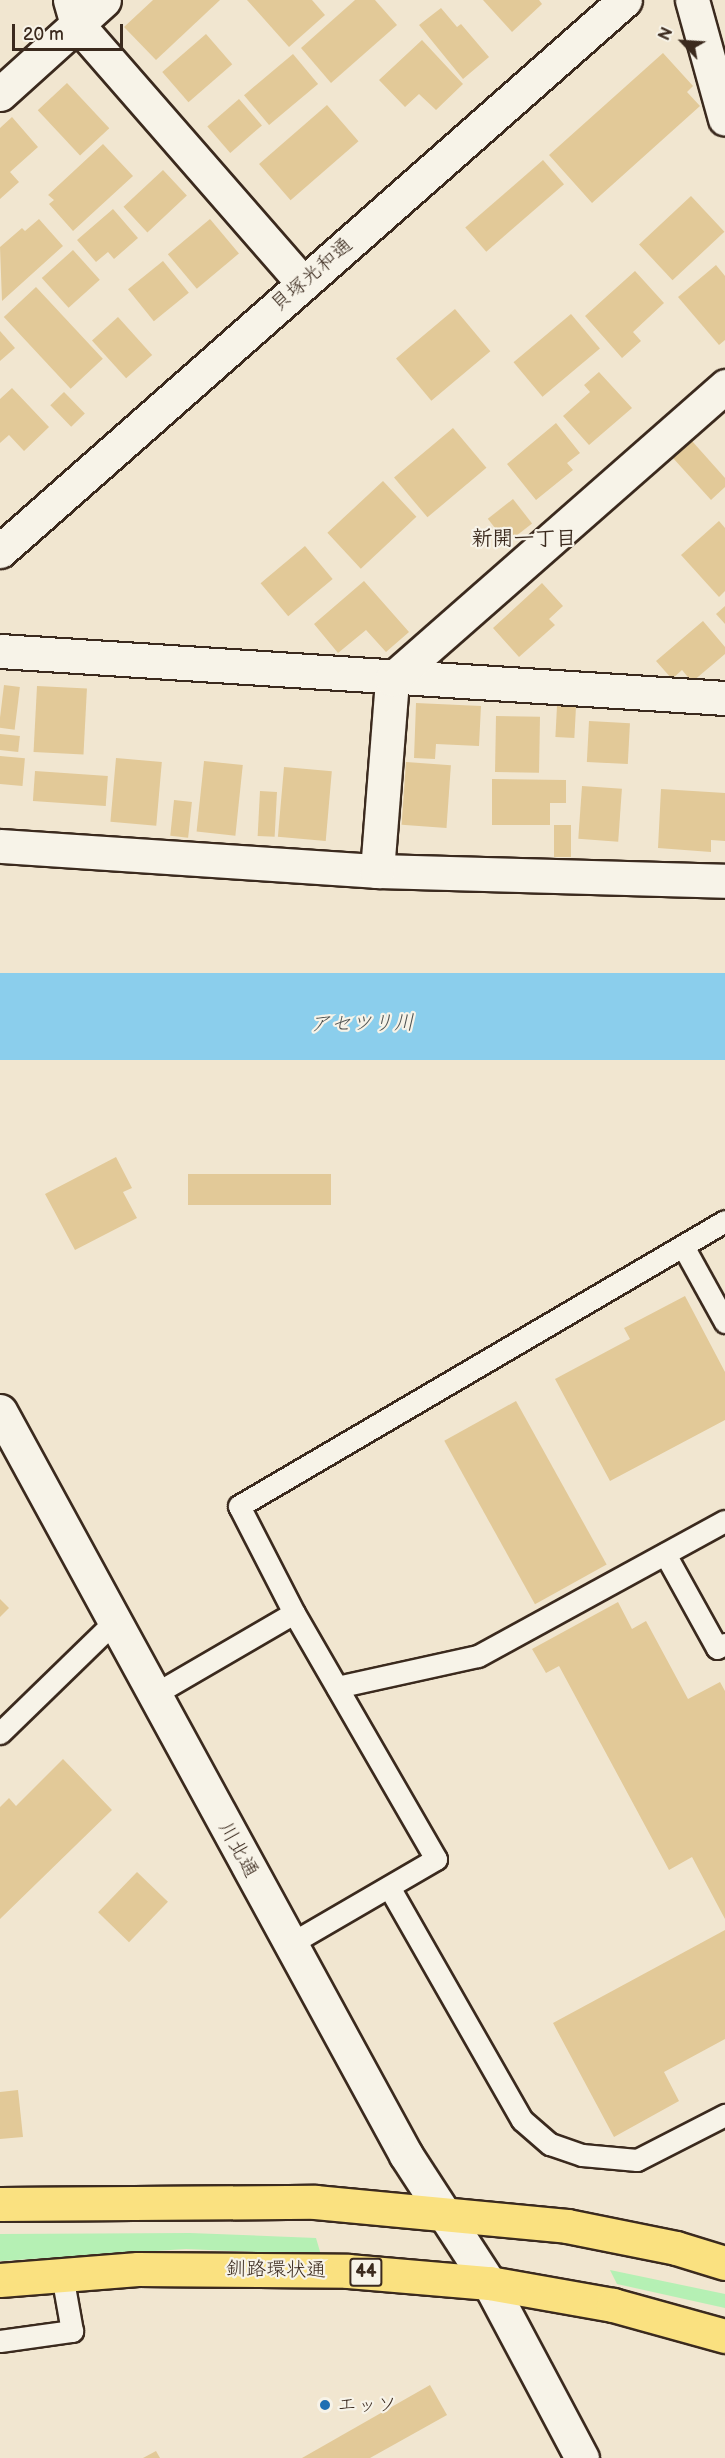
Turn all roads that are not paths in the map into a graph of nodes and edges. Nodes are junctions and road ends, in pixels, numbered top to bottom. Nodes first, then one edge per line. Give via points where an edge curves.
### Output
1 (104, 0) edge
2 (625, 0) edge
3 (692, 0) edge
4 (74, 12) edge
5 (0, 94) edge
6 (725, 118) edge
7 (303, 283) junction
8 (725, 386) edge
9 (0, 551) edge
10 (0, 651) edge
11 (392, 679) junction
12 (725, 698) edge
13 (0, 846) edge
14 (377, 871) junction
15 (725, 881) edge
16 (725, 1221) edge
17 (683, 1246) junction
18 (725, 1322) edge
19 (0, 1411) edge
20 (725, 1521) edge
21 (665, 1554) junction
22 (294, 1613) junction
23 (114, 1622) junction
24 (725, 1644) edge
25 (337, 1687) junction
26 (153, 1695) junction
27 (0, 1733) edge
28 (389, 1887) junction
29 (290, 1944) junction
30 (725, 2115) edge
31 (0, 2204) edge
32 (442, 2213) junction
33 (725, 2263) edge
34 (62, 2275) junction
35 (0, 2280) edge
36 (489, 2283) junction
37 (725, 2336) edge
38 (0, 2341) edge
39 (582, 2458) edge

1 - 4 street
2 - 7 street, 貝塚光和通
3 - 6 street
4 - 5 street
4 - 7 street
7 - 9 street, 貝塚光和通
8 - 11 street
10 - 11 street
11 - 12 street
11 - 14 street
13 - 14 street
14 - 15 street
16 - 17 lane
17 - 18 lane
17 - 22 lane via 239,1506
19 - 23 street, 川北通
20 - 21 lane
21 - 24 lane via 717,1648
21 - 25 lane via 478,1656
22 - 25 lane
22 - 26 lane
23 - 26 street, 川北通
23 - 27 lane
25 - 28 lane via 436,1859
26 - 29 street, 川北通
28 - 29 lane
28 - 30 lane via 522,2120 550,2144 582,2155 637,2160
29 - 32 street, 川北通
31 - 32 highway via 315,2202
32 - 33 highway via 567,2226 676,2248
32 - 36 street, 川北通
34 - 35 highway, 釧路環状通 / 44
34 - 36 highway, 釧路環状通 / 44 via 138,2269 348,2271
34 - 38 lane via 72,2331
36 - 37 highway, 釧路環状通 / 44 via 613,2306
36 - 39 street, 川北通

